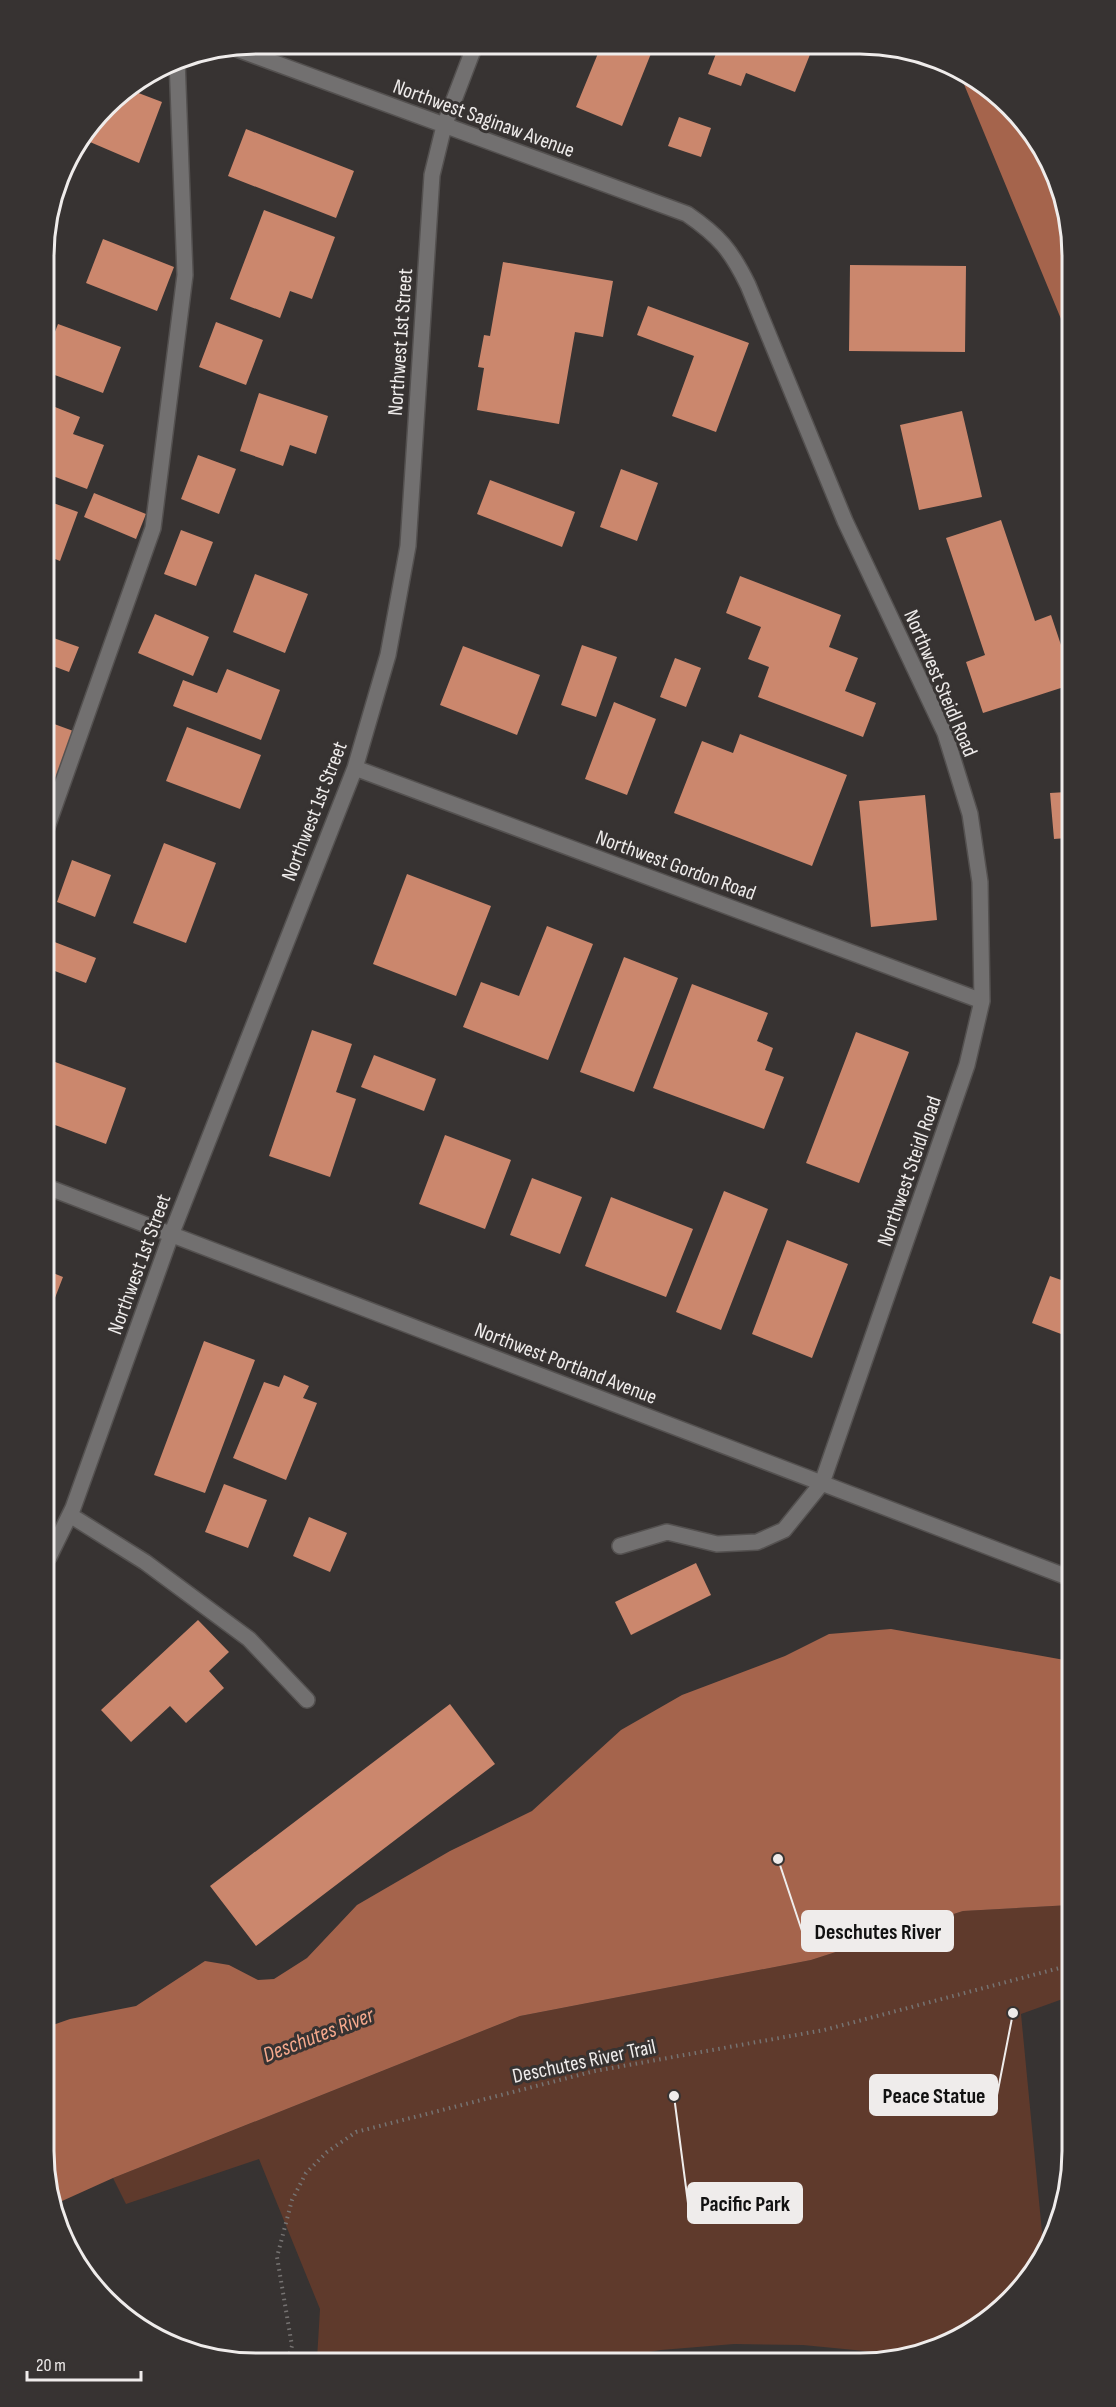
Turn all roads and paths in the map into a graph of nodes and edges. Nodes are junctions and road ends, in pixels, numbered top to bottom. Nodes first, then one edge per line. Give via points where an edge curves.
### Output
1 (251, 54) edge
2 (472, 54) edge
3 (177, 69) edge
4 (444, 126) junction
5 (715, 234) joint
6 (355, 768) junction
7 (54, 807) edge
8 (982, 1001) junction
9 (54, 1190) edge
10 (171, 1235) junction
11 (822, 1483) junction
12 (70, 1515) junction
13 (620, 1546) dead end
14 (54, 1547) edge
15 (1062, 1575) edge
16 (307, 1700) dead end
17 (1062, 1967) edge
18 (290, 2353) edge

1 - 4 street, Northwest Saginaw Avenue
2 - 4 street, Northwest 1st Street
3 - 7 street via 185,275 153,528
4 - 5 street, Northwest Saginaw Avenue via 687,214
4 - 6 street, Northwest 1st Street via 432,175 408,546 388,655
5 - 8 street, Northwest Steidl Road via 733,254 748,285 845,521 945,733 974,837 980,882
6 - 8 street, Northwest Gordon Road
6 - 10 street, Northwest 1st Street
8 - 11 street, Northwest Steidl Road via 967,1065
9 - 10 street, Northwest Portland Avenue
10 - 11 street, Northwest Portland Avenue
10 - 12 street, Northwest 1st Street
11 - 13 street, Northwest Steidl Road via 784,1530 757,1542 717,1544 667,1532
11 - 15 street, Northwest Portland Avenue
12 - 14 street, Northwest 1st Street
12 - 16 street via 145,1562 249,1639
17 - 18 path, Deschutes River Trail via 824,2030 594,2071 356,2132 306,2173 292,2200 277,2257 292,2346

